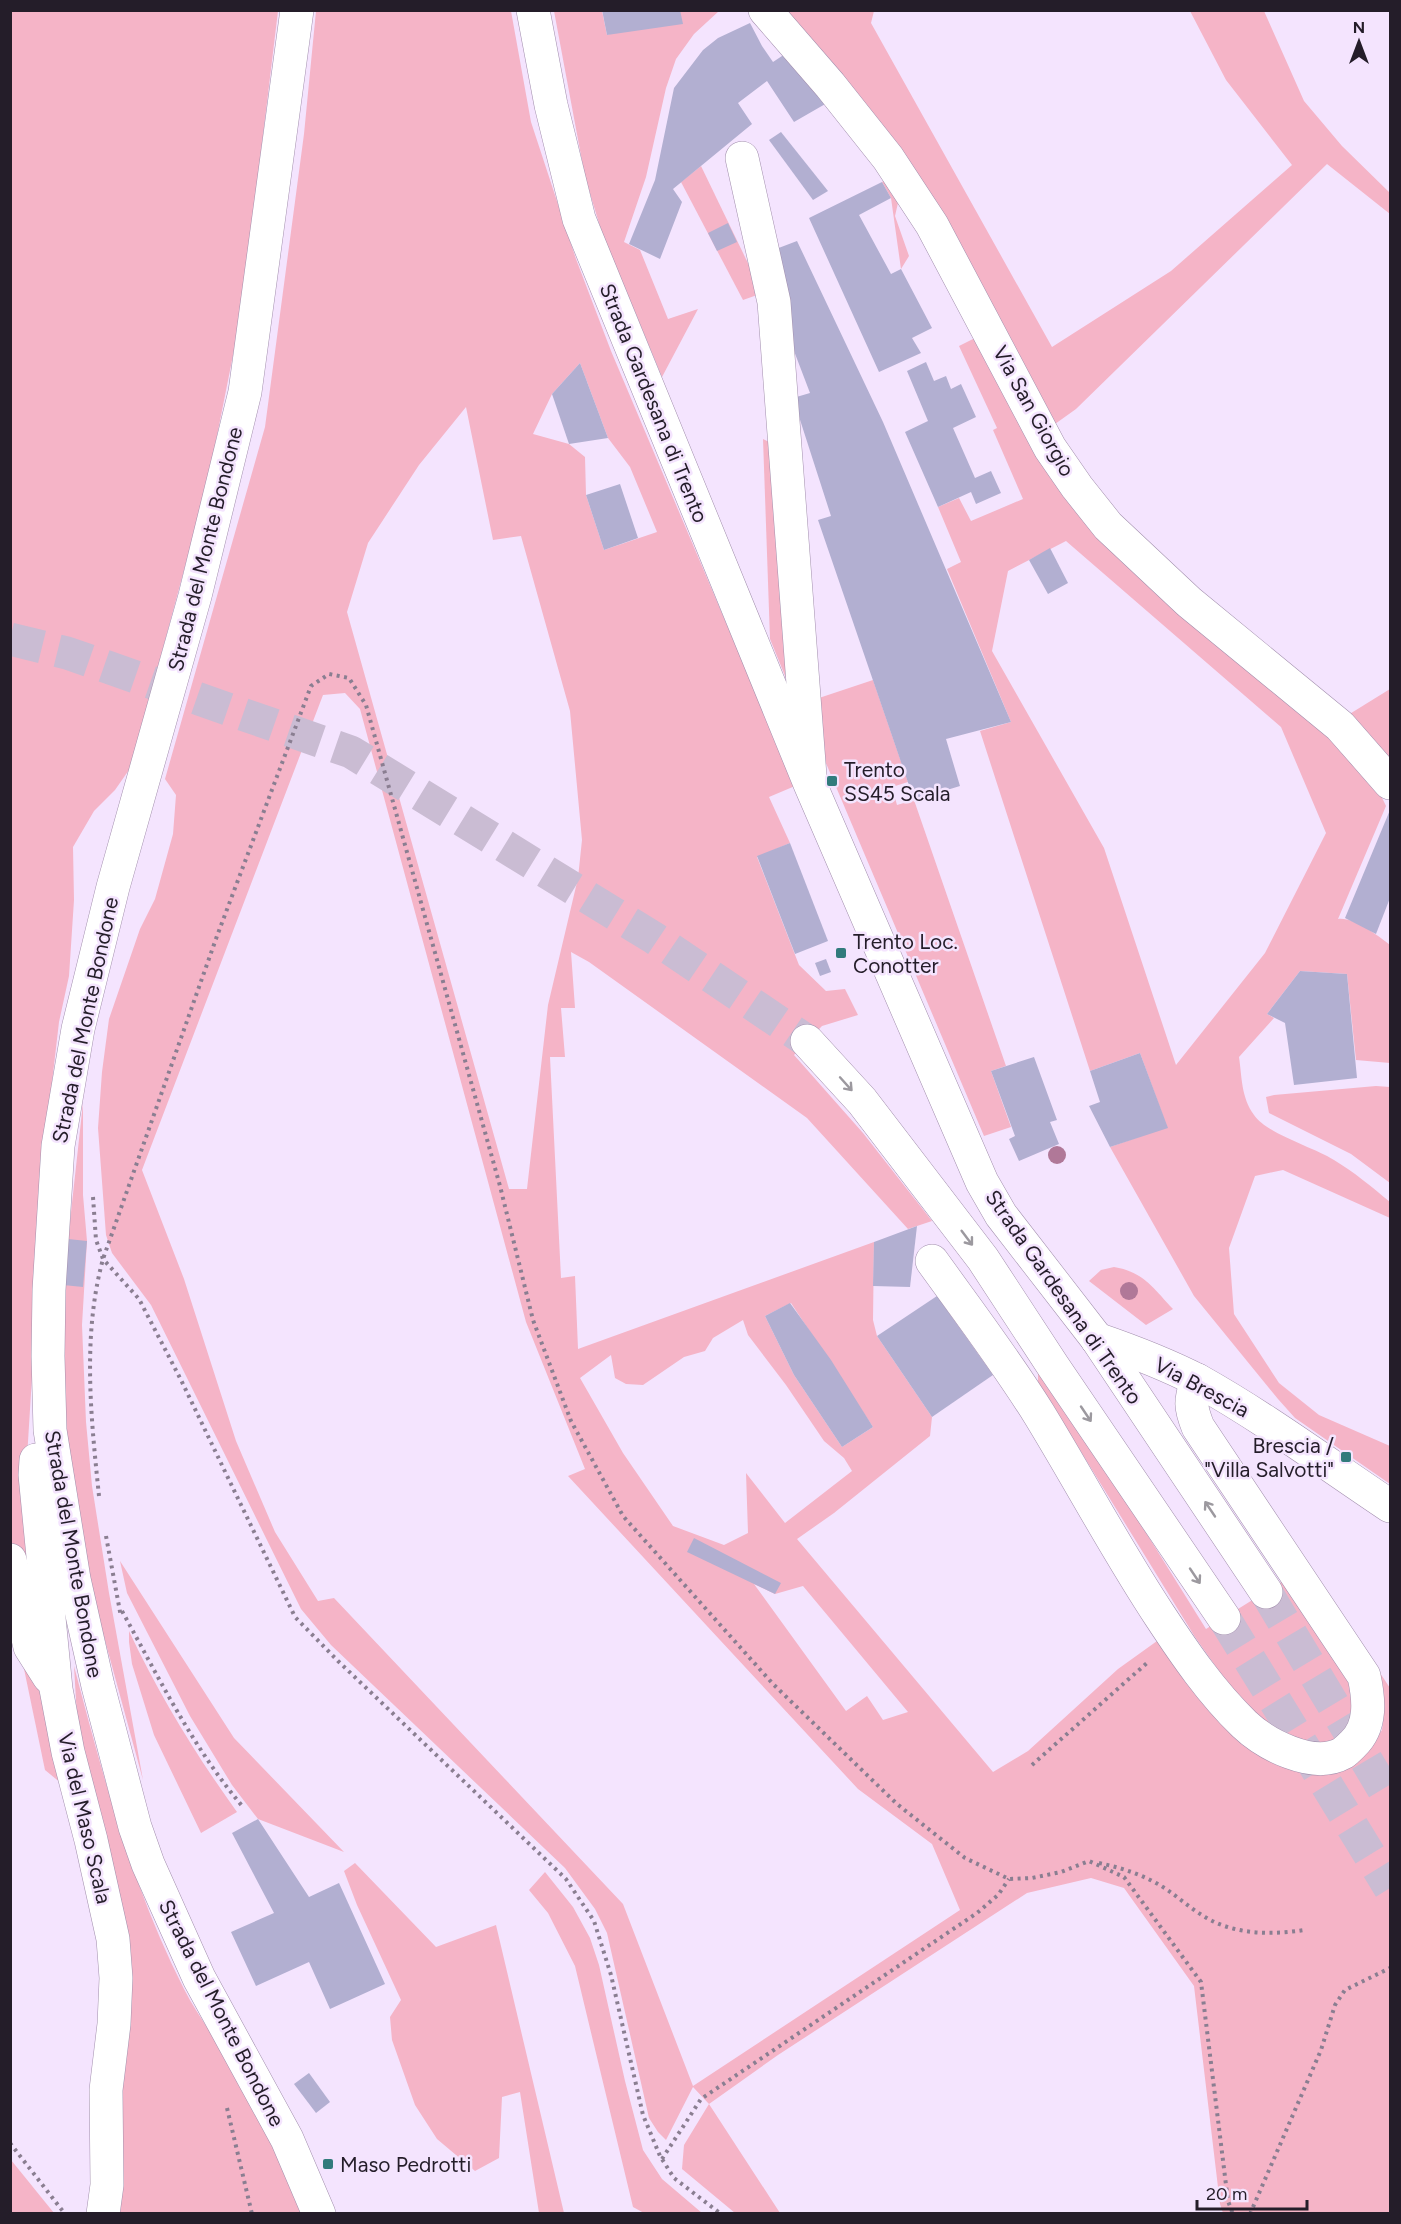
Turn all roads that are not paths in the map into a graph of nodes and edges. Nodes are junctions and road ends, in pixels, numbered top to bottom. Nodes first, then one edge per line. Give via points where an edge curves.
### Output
1 (297, 10) edge
2 (533, 10) edge
3 (765, 10) edge
4 (742, 158) dead end
5 (1390, 783) edge
6 (810, 784) junction
7 (807, 1041) tunnel mouth
8 (932, 1260) dead end
9 (1097, 1339) junction
10 (1197, 1380) junction
11 (50, 1430) junction
12 (1390, 1506) edge
13 (10, 1560) edge
14 (1266, 1592) tunnel mouth
15 (1224, 1618) tunnel mouth
16 (56, 1689) junction
17 (103, 2214) edge
18 (319, 2214) edge

1 - 11 main road, Strada del Monte Bondone via 245,392 195,596 113,887 78,1029 58,1146 49,1290
2 - 6 main road, Strada Gardesana di Trento via 550,105 579,219
3 - 5 main road, Via San Giorgio via 888,158 937,236 1050,448 1108,526 1189,602 1340,726
4 - 6 main road, Strada Gardesana di Trento via 774,302
6 - 9 main road, Strada Gardesana di Trento via 982,1182 1001,1215
7 -> 15 main road via 862,1101 983,1259
8 - 10 main road via 1038,1412 1185,1655 1259,1736 1291,1753 1326,1759 1342,1753 1364,1731 1368,1694 1364,1676 1198,1427 1190,1399
9 - 10 main road, Via Brescia
14 -> 9 main road, Strada Gardesana di Trento
10 - 12 main road, Via Brescia
11 - 16 main road, Via del Maso Scala via 40,1433 35,1475
11 - 18 main road, Strada del Monte Bondone via 74,1579 135,1827 199,1978 287,2139
13 - 16 main road via 30,1647
16 - 17 main road, Via del Maso Scala via 113,1940 116,1978 106,2090 107,2185

